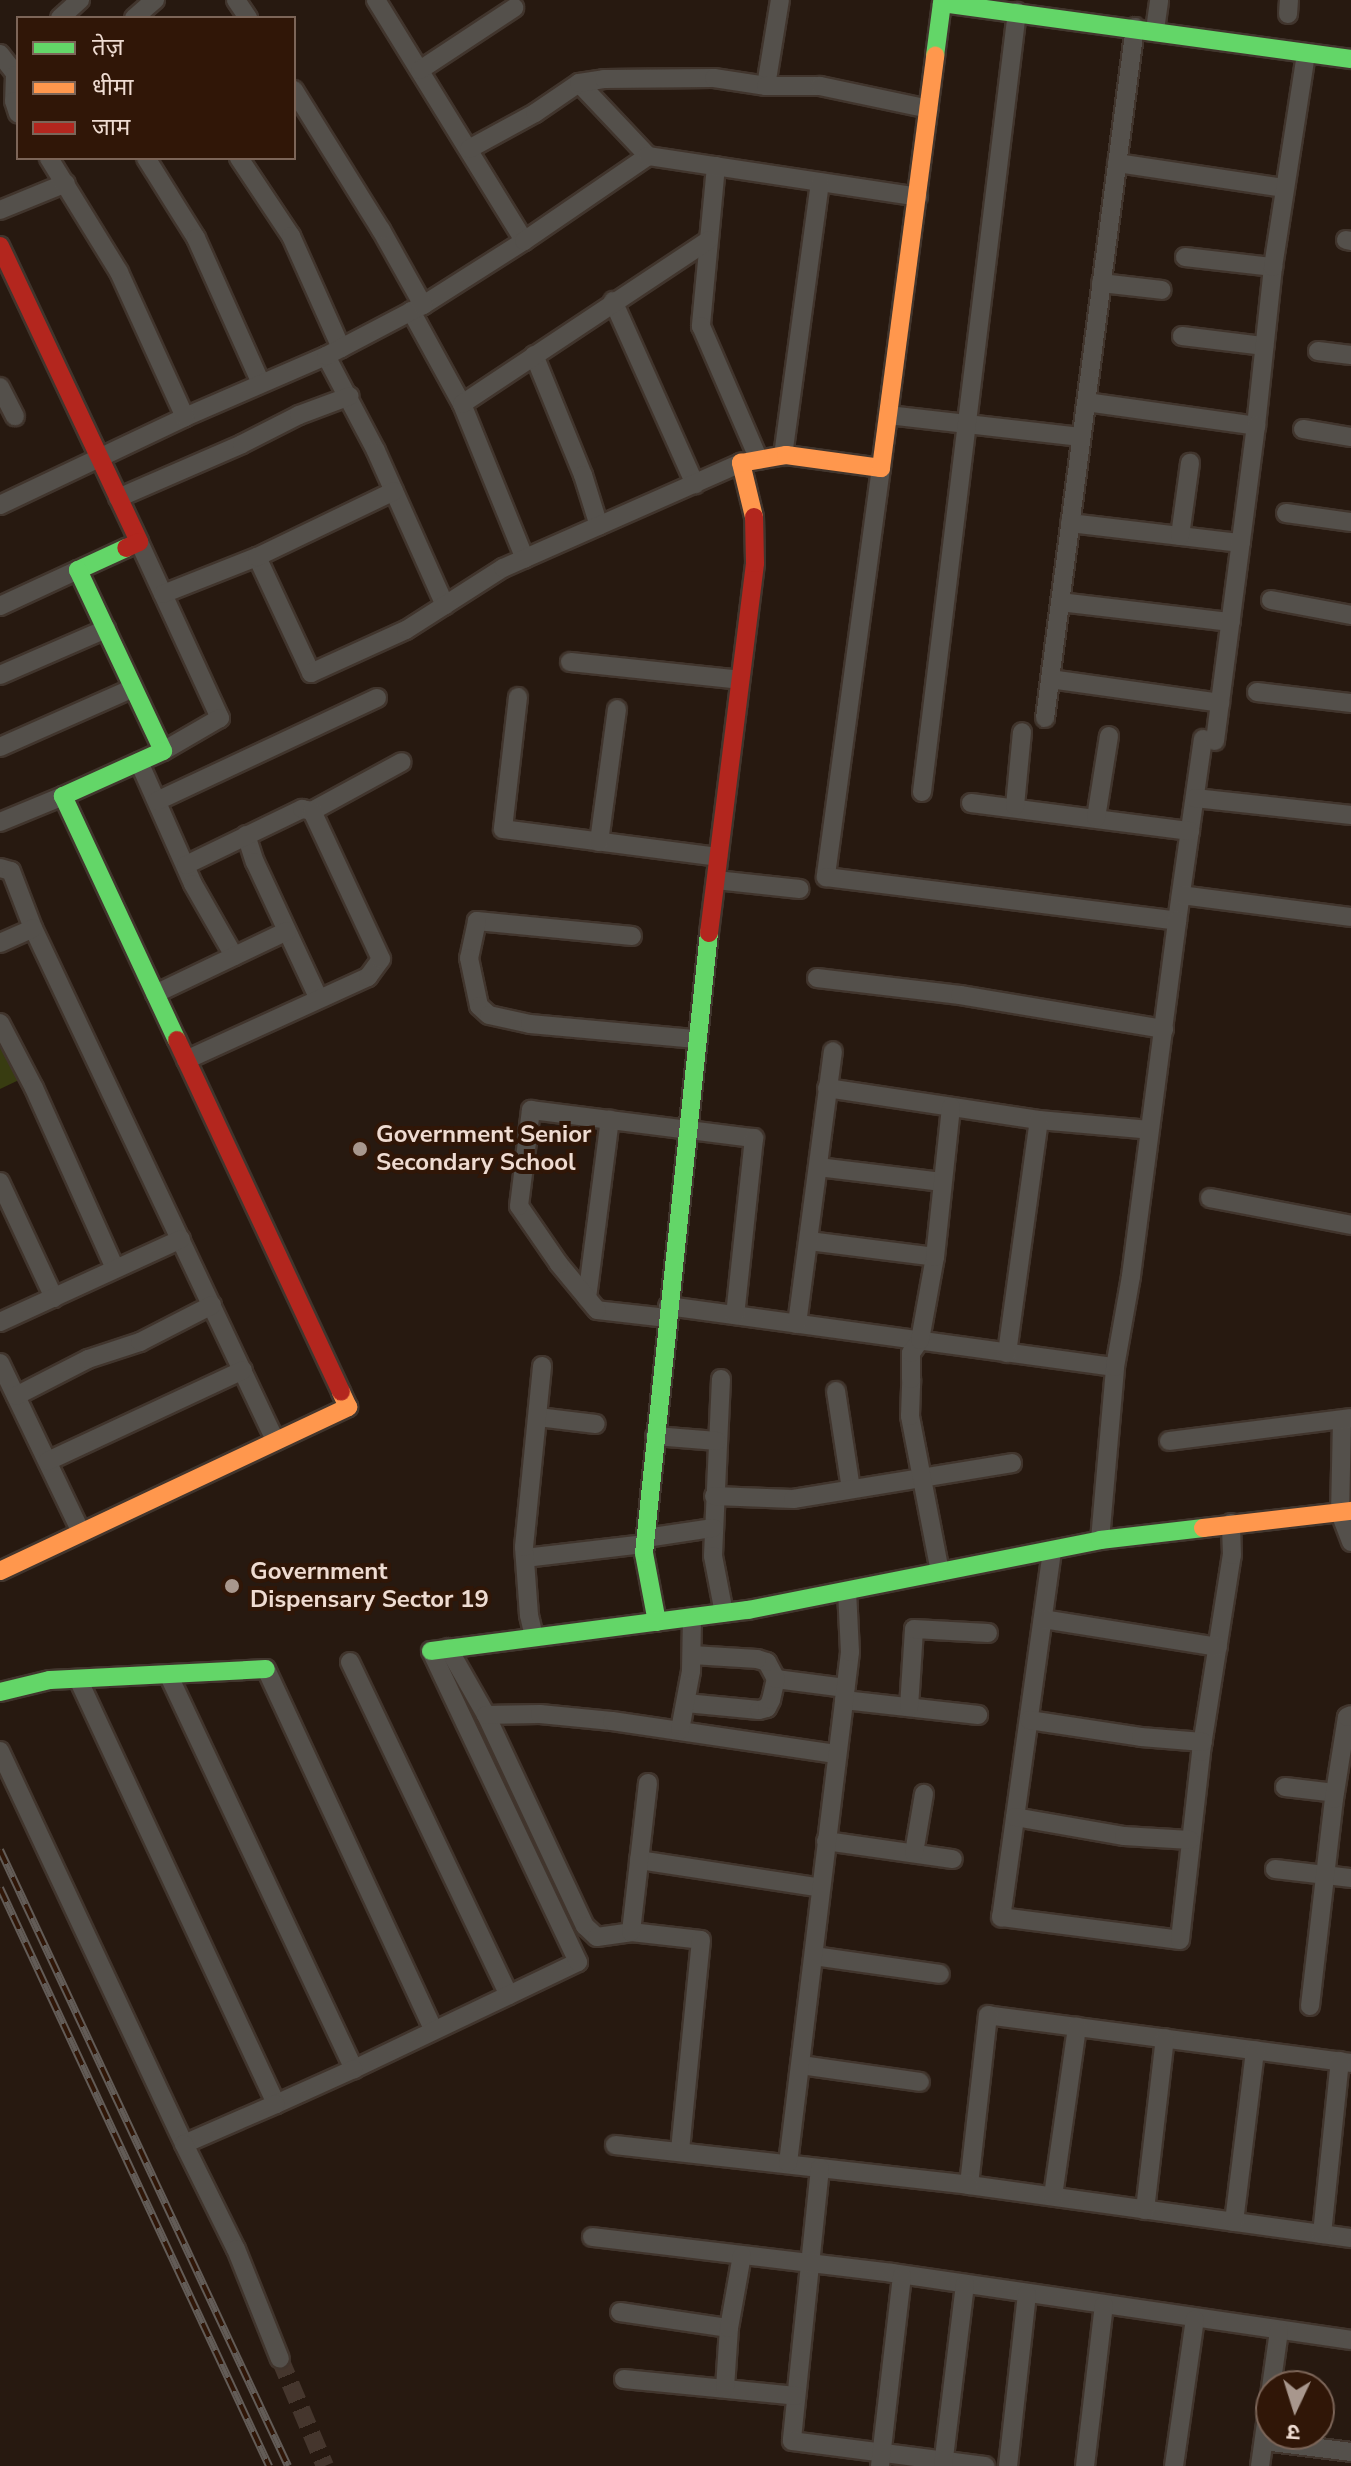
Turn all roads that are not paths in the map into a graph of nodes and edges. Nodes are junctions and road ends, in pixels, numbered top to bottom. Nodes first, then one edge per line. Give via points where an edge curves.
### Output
1 (80, 0) edge
2 (376, 0) edge
3 (780, 0) edge
4 (1159, 0) edge
5 (941, 2) edge
6 (514, 8) dead end
7 (1017, 12) junction
8 (62, 16) edge
9 (1135, 27) junction
10 (1155, 30) junction
11 (1306, 54) junction
12 (1351, 59) edge
13 (12, 65) edge
14 (420, 70) junction
15 (579, 83) junction
16 (766, 86) junction
17 (296, 94) edge
18 (16, 107) edge
19 (929, 109) junction
20 (469, 149) junction
21 (648, 156) junction
22 (50, 160) edge
23 (147, 160) edge
24 (240, 160) edge
25 (1117, 163) junction
26 (716, 166) junction
27 (820, 182) junction
28 (66, 183) junction
29 (1284, 188) junction
30 (918, 197) junction
31 (0, 210) edge
32 (709, 240) junction
33 (524, 241) junction
34 (0, 246) edge
35 (1185, 257) dead end
36 (1273, 267) junction
37 (1101, 283) junction
38 (1162, 290) dead end
39 (613, 301) junction
40 (417, 308) junction
41 (1182, 336) dead end
42 (1264, 346) junction
43 (1318, 351) dead end
44 (334, 352) junction
45 (534, 355) junction
46 (1351, 355) edge
47 (261, 383) junction
48 (0, 387) edge
49 (350, 396) junction
50 (1086, 402) junction
51 (462, 404) junction
52 (888, 415) junction
53 (15, 416) dead end
54 (185, 417) junction
55 (966, 424) junction
56 (1256, 426) junction
57 (1303, 429) dead end
58 (1081, 437) junction
59 (1351, 437) edge
60 (783, 456) junction
61 (99, 457) junction
62 (750, 462) junction
63 (1190, 463) dead end
64 (881, 468) junction
65 (695, 484) junction
66 (394, 491) junction
67 (118, 498) junction
68 (0, 505) edge
69 (1286, 513) dead end
70 (1351, 522) edge
71 (1070, 523) junction
72 (599, 526) junction
73 (1180, 536) junction
74 (139, 542) junction
75 (1241, 543) junction
76 (257, 557) junction
77 (525, 559) junction
78 (78, 570) junction
79 (163, 594) junction
80 (1271, 600) dead end
81 (1060, 602) junction
82 (445, 605) junction
83 (0, 606) edge
84 (1351, 615) edge
85 (1231, 622) junction
86 (106, 629) junction
87 (570, 662) dead end
88 (0, 675) edge
89 (1050, 679) junction
90 (740, 680) junction
91 (133, 688) junction
92 (1257, 692) dead end
93 (518, 697) dead end
94 (377, 698) dead end
95 (1351, 700) edge
96 (1220, 703) junction
97 (617, 709) dead end
98 (1045, 718) dead end
99 (1022, 732) dead end
100 (1109, 736) dead end
101 (0, 747) edge
102 (163, 751) junction
103 (139, 762) junction
104 (402, 762) dead end
105 (922, 792) dead end
106 (63, 796) junction
107 (1195, 798) junction
108 (157, 801) junction
109 (971, 803) dead end
110 (1015, 806) junction
111 (312, 811) junction
112 (1351, 815) edge
113 (1096, 818) junction
114 (0, 822) edge
115 (1190, 831) junction
116 (246, 835) junction
117 (599, 842) junction
118 (718, 857) junction
119 (186, 865) junction
120 (0, 868) edge
121 (716, 880) junction
122 (800, 889) dead end
123 (1181, 895) junction
124 (1351, 917) edge
125 (1177, 921) junction
126 (33, 928) junction
127 (287, 931) junction
128 (632, 936) dead end
129 (0, 943) edge
130 (234, 956) junction
131 (817, 978) dead end
132 (155, 994) junction
133 (319, 999) junction
134 (0, 1023) edge
135 (1164, 1029) junction
136 (696, 1039) junction
137 (833, 1051) dead end
138 (186, 1060) junction
139 (827, 1088) junction
140 (951, 1107) junction
141 (610, 1119) junction
142 (1039, 1120) junction
143 (1150, 1130) junction
144 (687, 1131) junction
145 (818, 1167) junction
146 (0, 1182) edge
147 (942, 1182) junction
148 (1210, 1198) dead end
149 (1351, 1225) edge
150 (181, 1239) junction
151 (809, 1241) junction
152 (935, 1257) junction
153 (115, 1268) junction
154 (54, 1298) junction
155 (587, 1298) junction
156 (212, 1305) junction
157 (667, 1312) junction
158 (735, 1315) junction
159 (0, 1322) edge
160 (797, 1324) junction
161 (920, 1340) junction
162 (1007, 1353) junction
163 (0, 1363) edge
164 (542, 1366) dead end
165 (1115, 1367) junction
166 (243, 1370) junction
167 (721, 1379) dead end
168 (836, 1391) dead end
169 (16, 1396) junction
170 (538, 1417) junction
171 (1347, 1419) edge
172 (596, 1424) dead end
173 (655, 1436) junction
174 (275, 1440) junction
175 (717, 1441) junction
176 (1169, 1441) dead end
177 (48, 1461) junction
178 (1012, 1463) dead end
179 (921, 1479) junction
180 (851, 1489) junction
181 (714, 1496) junction
182 (1346, 1512) edge
183 (1231, 1523) junction
184 (713, 1528) junction
185 (81, 1532) junction
186 (1100, 1540) junction
187 (645, 1541) junction
188 (1351, 1542) edge
189 (1052, 1551) junction
190 (525, 1558) junction
191 (0, 1571) edge
192 (940, 1572) junction
193 (847, 1591) junction
194 (724, 1613) junction
195 (692, 1617) junction
196 (1043, 1619) junction
197 (657, 1622) junction
198 (988, 1633) dead end
199 (534, 1637) junction
200 (1218, 1647) junction
201 (440, 1650) junction
202 (692, 1655) junction
203 (350, 1662) dead end
204 (168, 1674) junction
205 (78, 1679) junction
206 (776, 1679) junction
207 (0, 1692) edge
208 (844, 1694) junction
209 (686, 1703) junction
210 (909, 1707) junction
211 (486, 1715) junction
212 (978, 1715) dead end
213 (1351, 1715) edge
214 (1029, 1720) junction
215 (680, 1730) junction
216 (1203, 1742) junction
217 (0, 1751) edge
218 (836, 1754) junction
219 (648, 1783) dead end
220 (1285, 1787) dead end
221 (1335, 1793) junction
222 (924, 1794) dead end
223 (1015, 1817) junction
224 (1190, 1840) junction
225 (826, 1841) junction
226 (914, 1853) junction
227 (953, 1859) dead end
228 (639, 1860) junction
229 (1275, 1869) dead end
230 (1324, 1875) junction
231 (1351, 1878) edge
232 (821, 1888) junction
233 (631, 1932) junction
234 (814, 1956) junction
235 (940, 1974) dead end
236 (509, 1995) junction
237 (1310, 2006) dead end
238 (1077, 2027) junction
239 (433, 2029) junction
240 (1165, 2038) junction
241 (1255, 2050) junction
242 (1346, 2062) edge
243 (801, 2065) junction
244 (354, 2069) junction
245 (920, 2082) dead end
246 (276, 2104) junction
247 (184, 2144) junction
248 (615, 2145) dead end
249 (680, 2151) junction
250 (788, 2163) junction
251 (820, 2168) junction
252 (969, 2185) junction
253 (1053, 2196) junction
254 (1145, 2210) junction
255 (1234, 2222) junction
256 (1322, 2234) junction
257 (592, 2237) dead end
258 (1351, 2238) edge
259 (742, 2255) junction
260 (810, 2263) junction
261 (902, 2275) junction
262 (965, 2284) junction
263 (1027, 2294) junction
264 (1104, 2305) junction
265 (620, 2312) dead end
266 (1195, 2319) junction
267 (729, 2328) junction
268 (1279, 2330) junction
269 (1351, 2340) edge
270 (280, 2359) tunnel mouth
271 (1274, 2370) edge
272 (624, 2379) dead end
273 (725, 2388) junction
274 (796, 2396) junction
275 (881, 2459) edge
276 (943, 2463) edge
277 (985, 2466) edge
278 (1008, 2466) edge
279 (1085, 2466) edge
280 (1174, 2466) edge

1 - 8 street
2 - 14 street
3 - 16 street
4 - 10 street
5 - 7 street
5 - 19 street
6 - 14 street
7 - 9 street
7 - 55 street
9 - 10 street
9 - 25 street
10 - 11 street
11 - 12 street
11 - 29 street
13 - 18 street
14 - 20 street
15 - 16 street via 714,78
15 - 20 street
15 - 21 street
16 - 19 street via 820,86
17 - 40 street
19 - 30 street
20 - 33 street
21 - 26 street
21 - 33 street
22 - 28 street
23 - 47 street via 196,238
24 - 44 street via 291,236
25 - 29 street
25 - 37 street
26 - 27 street
26 - 32 street
27 - 30 street
27 - 60 street
28 - 31 street
28 - 54 street via 119,272
29 - 36 street
30 - 52 street
32 - 39 street
32 - 62 street via 701,326
33 - 40 street
34 - 61 street
35 - 36 street
36 - 42 street
37 - 38 street
37 - 50 street
39 - 45 street
39 - 65 street
40 - 44 street
40 - 51 street
41 - 42 street
42 - 56 street
43 - 46 street
44 - 47 street
44 - 49 street
45 - 51 street
45 - 72 street
47 - 54 street
48 - 53 street
49 - 66 street
49 - 67 street
50 - 56 street
50 - 58 street
51 - 77 street
52 - 55 street
52 - 64 street
54 - 61 street
55 - 58 street
55 - 105 street
56 - 75 street
57 - 59 street
58 - 71 street
60 - 62 street
60 - 64 street
61 - 67 street
61 - 68 street
62 - 65 street
62 - 90 street via 756,524
63 - 73 street
64 - 125 street via 826,877
65 - 72 street
66 - 76 street
66 - 82 street
67 - 74 street
69 - 70 street
71 - 73 street
71 - 81 street
72 - 77 street
73 - 75 street
74 - 78 street
74 - 79 street
75 - 85 street
76 - 79 street
76 - 82 street via 311,673 406,630
77 - 82 street
78 - 83 street
78 - 86 street
79 - 102 street via 220,718
80 - 84 street
81 - 85 street
81 - 89 street
85 - 96 street
86 - 88 street
86 - 91 street
87 - 90 street
89 - 96 street
89 - 98 street
90 - 118 street
91 - 101 street
91 - 102 street
92 - 95 street
93 - 117 street via 503,829
94 - 108 street
96 - 107 street
97 - 117 street
99 - 110 street
100 - 113 street
102 - 103 street
103 - 106 street
103 - 108 street
104 - 111 street
106 - 114 street
106 - 132 street
107 - 112 street
107 - 115 street
108 - 119 street
109 - 110 street
110 - 113 street
111 - 116 street via 302,809
111 - 133 street via 381,959 368,977
113 - 115 street
115 - 123 street
116 - 119 street
116 - 127 street
117 - 118 street
118 - 121 street
119 - 130 street
120 - 126 street via 11,871
121 - 122 street
121 - 136 street
123 - 124 street
123 - 125 street
125 - 135 street
126 - 129 street
126 - 150 street
127 - 130 street
127 - 133 street
128 - 136 street via 477,921 469,958 479,1006 489,1015 516,1022
130 - 132 street
131 - 135 street
132 - 138 street
133 - 138 street
134 - 153 street
135 - 143 street
136 - 144 street
137 - 139 street
138 - 174 street via 348,1407
139 - 140 street
139 - 145 street
140 - 142 street
140 - 147 street
141 - 144 street
141 - 155 street
141 - 155 street via 531,1110 519,1206
142 - 143 street
142 - 162 street
143 - 165 street
144 - 157 street
144 - 158 street via 754,1138
145 - 147 street
145 - 151 street
146 - 154 street
147 - 152 street
148 - 149 street
150 - 153 street
150 - 156 street
151 - 152 street
151 - 160 street
152 - 161 street
153 - 154 street
154 - 159 street
155 - 157 street via 597,1310
156 - 166 street
156 - 169 street
157 - 158 street
157 - 173 street
158 - 160 street
160 - 161 street
161 - 162 street
161 - 179 street via 911,1353 910,1416
162 - 165 street
163 - 169 street
164 - 170 street
165 - 186 street
166 - 174 street
166 - 177 street
167 - 175 street
168 - 180 street
169 - 177 street
170 - 172 street
170 - 190 street
171 - 176 street
171 - 182 street
173 - 175 street
173 - 187 street
174 - 185 street
175 - 181 street
177 - 185 street
178 - 179 street
179 - 180 street
179 - 192 street
180 - 181 street via 793,1499
181 - 184 street
182 - 183 street
182 - 188 street
183 - 186 street
183 - 200 street via 1232,1555
184 - 187 street
184 - 194 street
185 - 191 street
186 - 189 street
187 - 190 street
187 - 197 street
189 - 192 street
189 - 196 street
190 - 199 street
192 - 193 street
193 - 194 street
193 - 208 street via 851,1617
194 - 195 street
195 - 197 street
195 - 202 street
196 - 200 street
196 - 214 street
197 - 199 street
198 - 210 street via 914,1629
199 - 201 street
200 - 216 street
201 - 211 street
201 - 236 street via 578,1962
202 - 206 street via 757,1659 773,1668
202 - 209 street
203 - 236 street
204 - 205 street
204 - 239 street via 266,1669
204 - 244 street
205 - 207 street
205 - 246 street
206 - 208 street
206 - 209 street via 767,1708
208 - 210 street
208 - 218 street
209 - 215 street
210 - 212 street
211 - 215 street via 540,1714
211 - 233 street via 585,1926 597,1937
213 - 221 street
214 - 216 street
214 - 223 street
215 - 218 street
216 - 224 street
217 - 247 street
218 - 225 street
219 - 228 street
220 - 221 street
221 - 230 street
222 - 226 street
223 - 224 street via 1124,1836
223 - 224 street via 1001,1917 1180,1940
225 - 226 street
225 - 232 street
226 - 227 street
228 - 232 street
228 - 233 street
229 - 230 street
230 - 231 street
230 - 237 street
232 - 234 street
233 - 249 street via 701,1940
234 - 235 street
234 - 243 street
236 - 239 street
238 - 240 street
238 - 252 street via 988,2015
238 - 253 street
239 - 244 street
240 - 241 street
240 - 254 street
241 - 242 street
241 - 255 street
242 - 256 street
243 - 245 street
243 - 250 street
244 - 246 street
246 - 247 street
247 - 270 street via 236,2249
248 - 249 street
249 - 250 street
250 - 251 street
251 - 252 street
251 - 260 street
252 - 253 street
253 - 254 street
254 - 255 street
255 - 256 street
256 - 258 street
257 - 259 street
259 - 260 street
259 - 267 street
260 - 261 street
260 - 274 street
261 - 262 street
261 - 275 street
262 - 263 street
262 - 276 street
263 - 264 street
263 - 278 street
264 - 266 street
264 - 279 street
265 - 267 street
266 - 268 street
266 - 280 street
267 - 273 street
268 - 269 street
268 - 271 street
272 - 273 street
273 - 274 street
274 - 275 street via 792,2441
275 - 276 street
276 - 277 street

